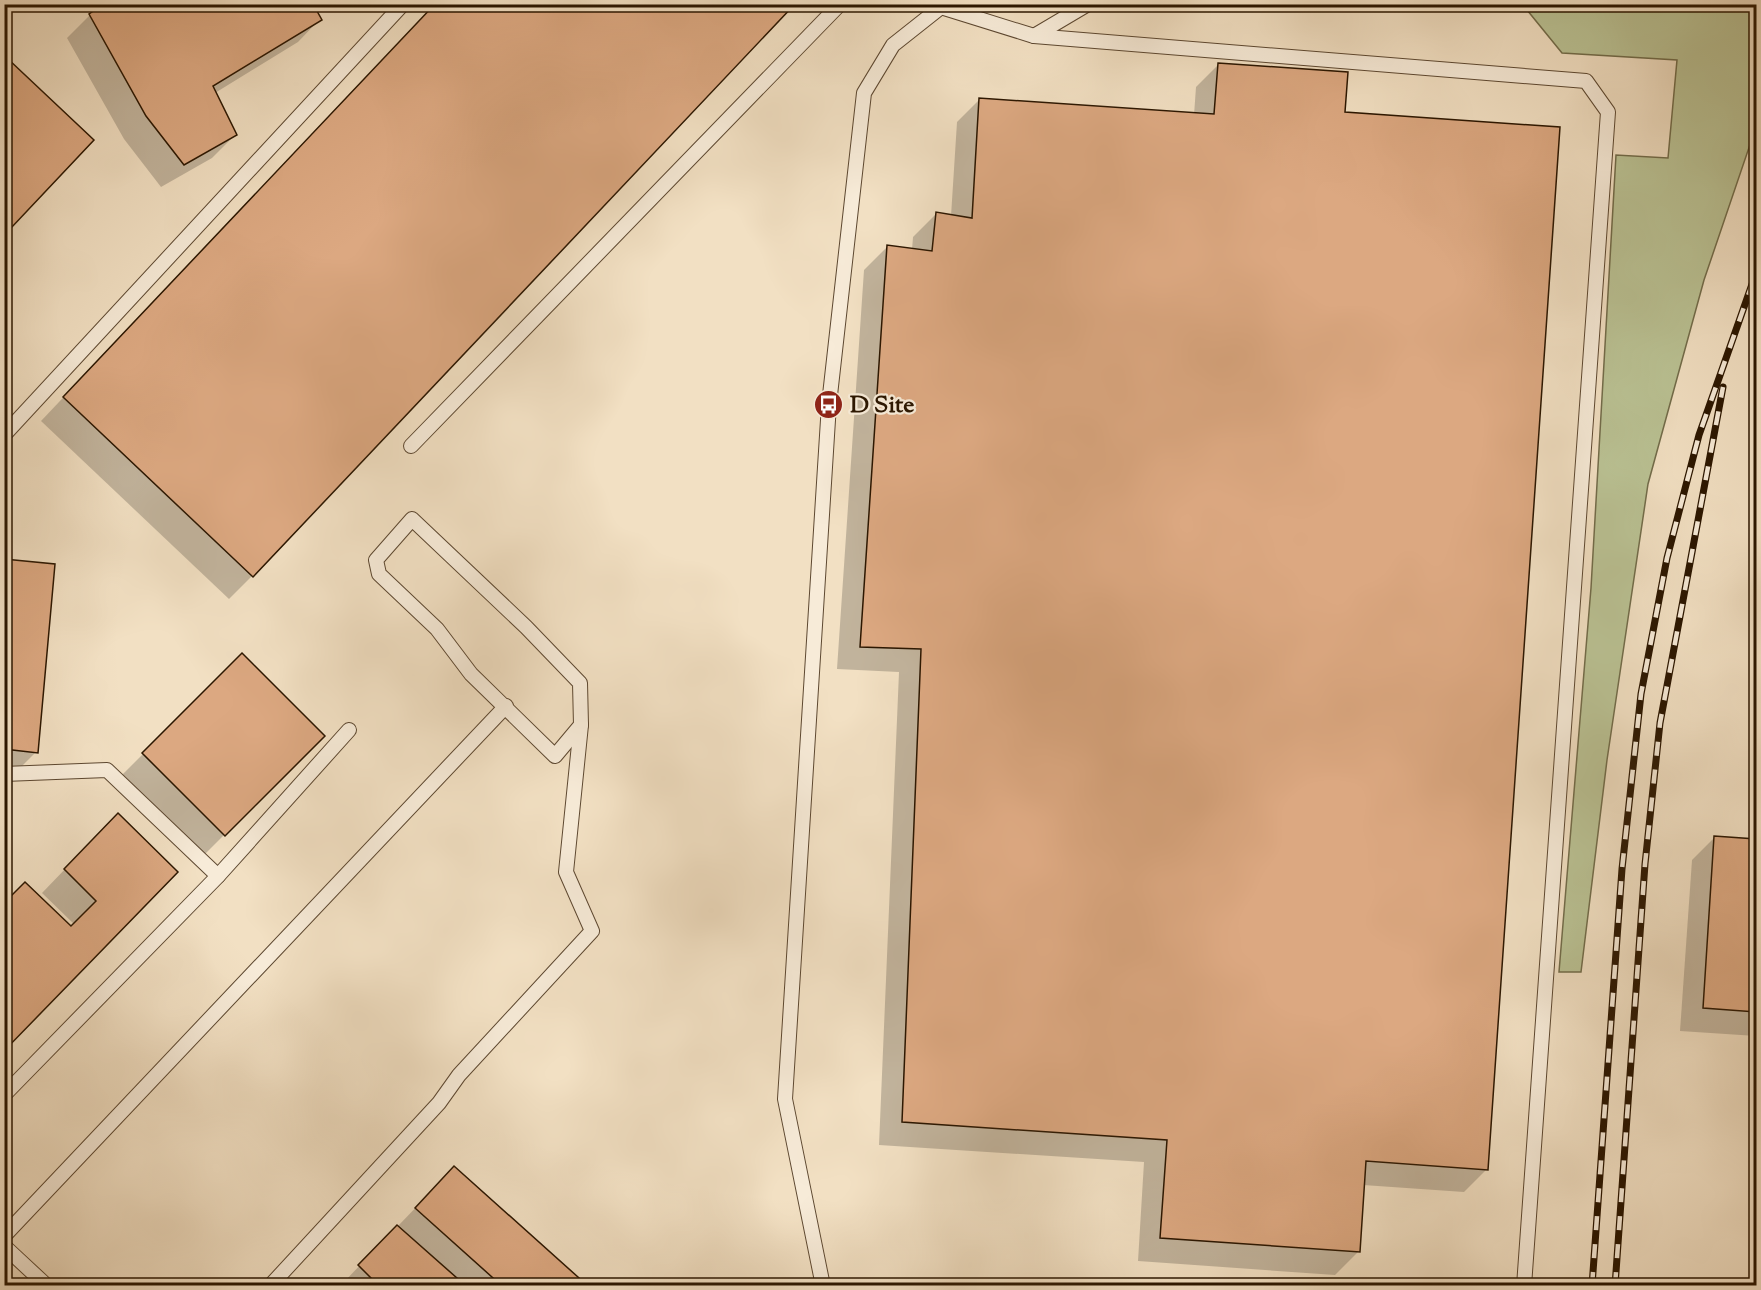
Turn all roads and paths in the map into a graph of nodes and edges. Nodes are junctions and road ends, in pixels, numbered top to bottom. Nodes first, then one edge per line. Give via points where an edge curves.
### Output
1 (403, 4) edge
2 (840, 4) edge
3 (1088, 4) edge
4 (939, 6) edge
5 (1034, 36) junction
6 (4, 435) edge
7 (411, 446) dead end
8 (506, 706) junction
9 (581, 725) junction
10 (349, 730) dead end
11 (4, 774) edge
12 (218, 876) junction
13 (4, 1095) edge
14 (4, 1236) edge
15 (4, 1246) edge
16 (47, 1286) edge
17 (270, 1286) edge
18 (823, 1286) edge
19 (1524, 1286) edge

1 - 6 lane
2 - 7 lane
3 - 5 lane
4 - 5 lane
4 - 18 lane via 893,45 864,93 829,404 785,1099
5 - 19 lane via 1586,81 1608,112
8 - 9 lane via 555,756
8 - 9 lane via 471,674 437,629 379,574 376,560 412,519 580,683
8 - 14 lane
9 - 17 lane via 566,872 592,931
10 - 12 lane
11 - 12 lane via 107,770
12 - 13 lane
15 - 16 lane

